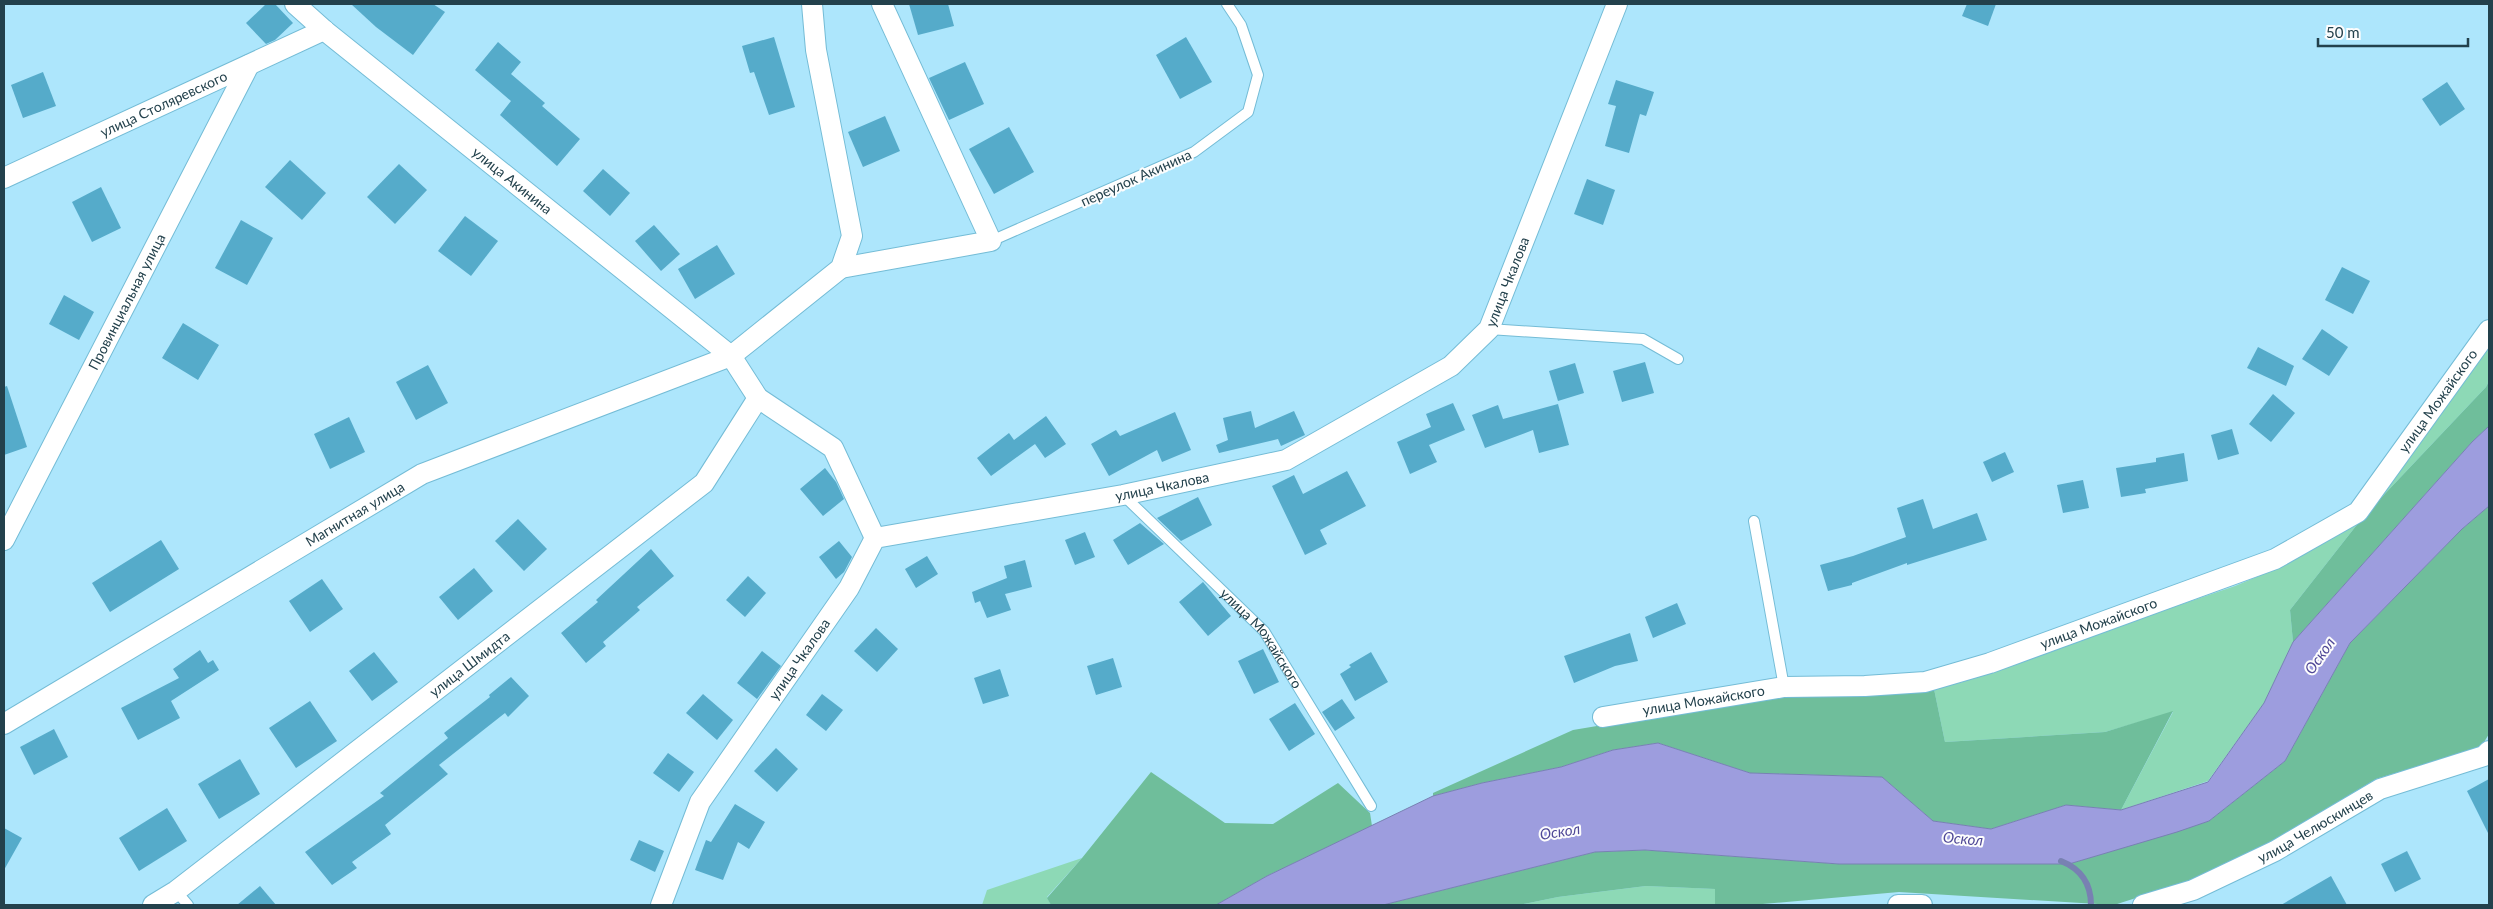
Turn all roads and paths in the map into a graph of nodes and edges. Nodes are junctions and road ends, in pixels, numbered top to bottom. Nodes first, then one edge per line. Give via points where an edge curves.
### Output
1 (294, 4) edge
2 (812, 4) edge
3 (882, 4) edge
4 (1227, 4) edge
5 (1617, 4) edge
6 (324, 30) junction
7 (249, 65) junction
8 (4, 178) edge
9 (991, 242) junction
10 (841, 268) junction
11 (1489, 328) junction
12 (2489, 330) edge
13 (731, 356) junction
14 (1678, 359) dead end
15 (758, 398) junction
16 (1123, 495) junction
17 (1754, 521) dead end
18 (876, 538) junction
19 (4, 540) edge
20 (1784, 687) junction
21 (1603, 718) dead end
22 (4, 724) edge
23 (2489, 752) edge
24 (1371, 806) dead end
25 (182, 898) edge
26 (154, 905) edge
27 (661, 905) edge
28 (1898, 905) edge
29 (1906, 905) edge
30 (1922, 905) edge
31 (2143, 905) edge

1 - 6 street, улица Акинина
2 - 10 street via 816,50 852,236
3 - 9 street
4 - 9 lane, переулок Акинина via 1241,25 1258,75 1248,112 1194,152
5 - 11 street, улица Чкалова
6 - 7 street, улица Столяревского
6 - 13 street, улица Акинина
7 - 8 street, улица Столяревского
7 - 19 street, Провинциальная улица
9 - 10 street
10 - 13 street
11 - 14 lane via 1643,339
11 - 16 street, улица Чкалова via 1451,366 1286,460
12 - 20 street, улица Можайского via 2358,512 2275,559 1990,663 1925,682
13 - 15 street, улица Акинина
13 - 22 street, Магнитная улица via 422,474
15 - 18 street, улица Акинина via 833,448
15 - 25 street, улица Шмидта via 704,483
16 - 18 street, улица Чкалова
16 - 24 lane, улица Можайского via 1264,630
17 - 20 lane
18 - 27 street, улица Чкалова via 849,588 700,802
20 - 21 street, улица Можайского
23 - 31 street, улица Челюскинцев via 2380,789 2275,850 2193,890
25 - 26 street, улица Шмидта
28 - 29 street
29 - 30 street

